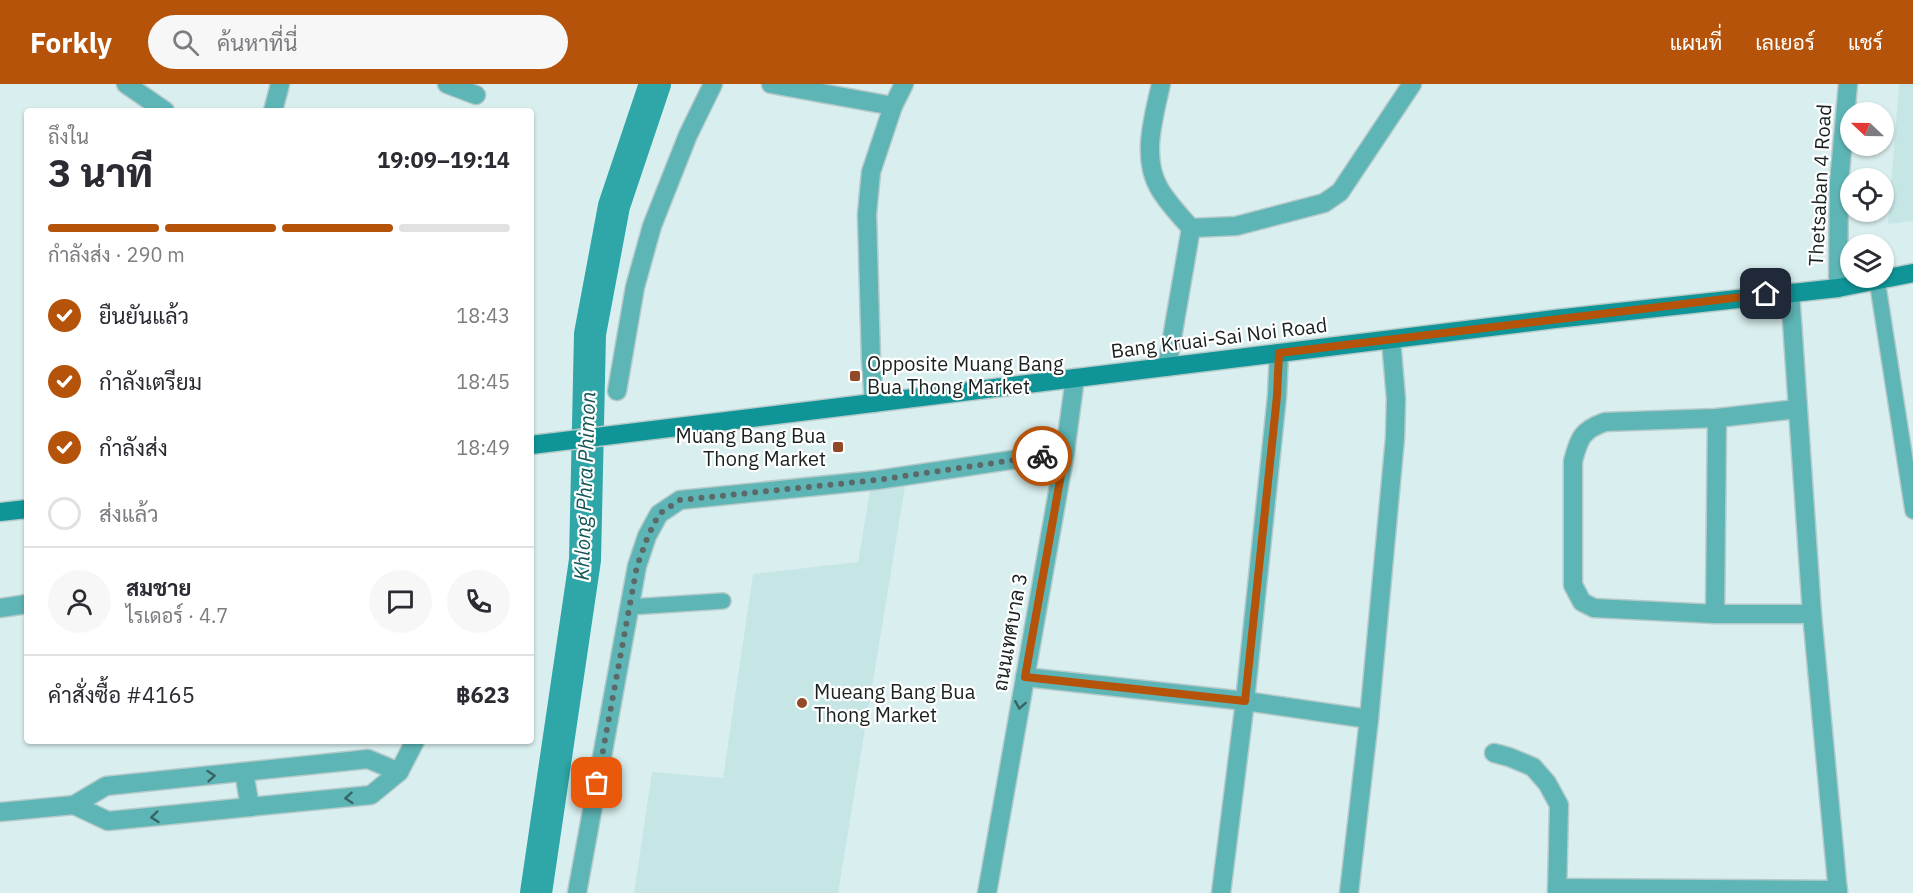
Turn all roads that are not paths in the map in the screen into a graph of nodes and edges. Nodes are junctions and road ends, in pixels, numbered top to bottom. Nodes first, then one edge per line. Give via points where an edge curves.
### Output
1 (126, 84) edge
2 (280, 84) edge
3 (447, 84) edge
4 (713, 84) edge
5 (771, 84) edge
6 (904, 84) edge
7 (1161, 84) edge
8 (1412, 84) edge
9 (1848, 84) edge
10 (476, 95) dead end
11 (893, 106) junction
12 (161, 108) edge
13 (274, 108) edge
14 (1191, 228) junction
15 (1913, 273) edge
16 (1894, 277) edge
17 (1838, 288) joint
18 (1878, 288) edge
19 (1790, 292) junction
20 (1390, 340) junction
21 (1279, 353) junction
22 (1167, 367) junction
23 (1075, 378) junction
24 (617, 391) dead end
25 (874, 403) junction
26 (1797, 409) junction
27 (1717, 418) junction
28 (534, 445) edge
29 (1065, 452) junction
30 (24, 509) edge
31 (1913, 511) edge
32 (0, 512) edge
33 (723, 601) dead end
34 (24, 604) edge
35 (630, 607) junction
36 (0, 608) edge
37 (1715, 614) junction
38 (1812, 614) junction
39 (1025, 677) junction
40 (1245, 701) junction
41 (1369, 719) junction
42 (413, 744) edge
43 (1494, 753) dead end
44 (244, 772) junction
45 (399, 772) junction
46 (74, 805) junction
47 (250, 807) junction
48 (0, 812) edge
49 (1557, 890) edge
50 (1838, 892) edge
51 (577, 893) edge
52 (987, 893) edge
53 (1221, 893) edge
54 (1350, 893) edge

1 - 12 street
2 - 13 street
3 - 10 street
4 - 24 street via 652,226 635,287
5 - 11 street
6 - 11 street
7 - 14 street via 1152,121 1150,157 1158,188
8 - 14 street via 1357,168 1332,198 1236,226
9 - 17 street, Thetsaban 4 Road via 1839,183
11 - 25 street via 872,172 867,214
14 - 22 street
15 - 16 main road, Bang Kruai-Sai Noi Road
17 - 19 main road, Bang Kruai-Sai Noi Road
18 - 31 lane
19 - 20 main road, Bang Kruai-Sai Noi Road
19 - 26 street
20 - 21 main road, Bang Kruai-Sai Noi Road
20 - 41 street via 1395,438
21 - 22 main road, Bang Kruai-Sai Noi Road
21 - 40 street
22 - 23 main road, Bang Kruai-Sai Noi Road
23 - 25 main road, Bang Kruai-Sai Noi Road
23 - 29 street, ถนนเทศบาล 3
25 - 28 main road, Bang Kruai-Sai Noi Road
26 - 27 street
26 - 38 street
27 - 37 street
27 - 37 street via 1605,422 1590,428 1578,441 1573,461 1573,585 1582,602 1594,608
29 - 35 street via 877,480 680,500 659,514 648,536 637,566
29 - 39 street, ถนนเทศบาล 3
30 - 32 main road
33 - 35 lane
34 - 36 street
35 - 51 street
37 - 38 street
38 - 50 street
39 - 40 street
39 -> 52 street, ถนนเทศบาล 3
40 - 41 street
40 - 53 street
41 - 54 street
42 - 45 street
43 - 49 street via 1533,767 1558,805
44 - 45 street via 368,759
46 -> 44 street via 106,786
44 - 47 street
45 -> 47 street via 371,795
47 -> 46 street via 108,821
46 - 48 street
49 - 50 street

